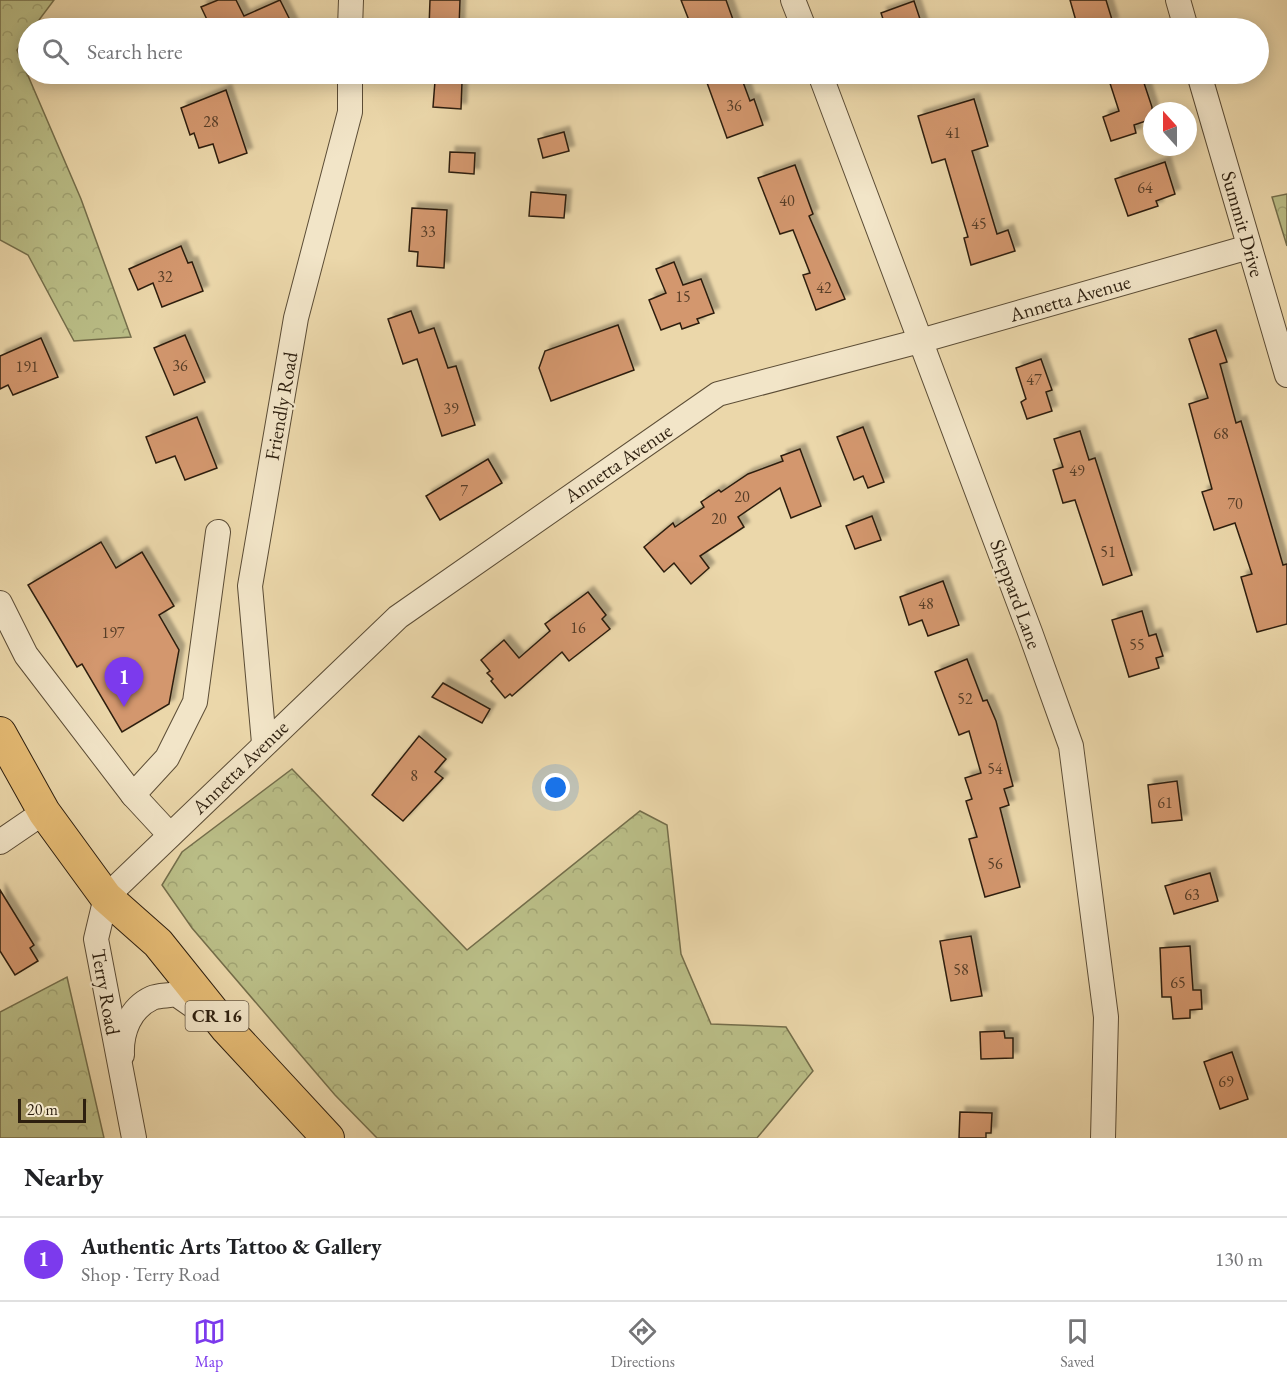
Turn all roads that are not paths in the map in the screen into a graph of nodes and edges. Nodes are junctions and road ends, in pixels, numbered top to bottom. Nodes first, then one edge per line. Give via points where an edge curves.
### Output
1 (351, 0) edge
2 (793, 0) edge
3 (1178, 0) edge
4 (350, 18) edge
5 (800, 18) edge
6 (1183, 18) edge
7 (350, 84) edge
8 (824, 84) edge
9 (1202, 84) edge
10 (1249, 247) junction
11 (920, 341) junction
12 (1287, 375) edge
13 (218, 532) dead end
14 (0, 603) edge
15 (0, 733) edge
16 (264, 743) junction
17 (132, 795) junction
18 (44, 812) junction
19 (170, 835) junction
20 (0, 842) edge
21 (106, 897) junction
22 (227, 1029) junction
23 (122, 1087) junction
24 (134, 1138) edge
25 (328, 1138) edge
26 (1103, 1138) edge

1 - 4 street
2 - 5 street
3 - 6 street
7 - 16 street, Friendly Road via 350,112 296,318 250,586
8 - 11 street, Sheppard Lane
9 - 10 street, Summit Drive
10 - 11 street, Annetta Avenue
10 - 12 street, Summit Drive
11 - 16 street, Annetta Avenue via 718,394 398,617
11 - 26 street, Sheppard Lane via 1071,746 1106,1017
13 - 17 street via 195,702 167,758
14 - 17 street via 26,655
15 - 18 main road, CR 16
16 - 19 street, Annetta Avenue
17 - 19 street
18 - 20 street
18 - 21 main road, CR 16
19 - 21 street, Annetta Avenue
21 - 22 main road, CR 16 via 158,943
21 - 23 street, Terry Road via 96,939
22 - 23 street via 176,994 153,998 134,1013 122,1036
22 - 25 main road, CR 16
23 - 24 street, Terry Road

